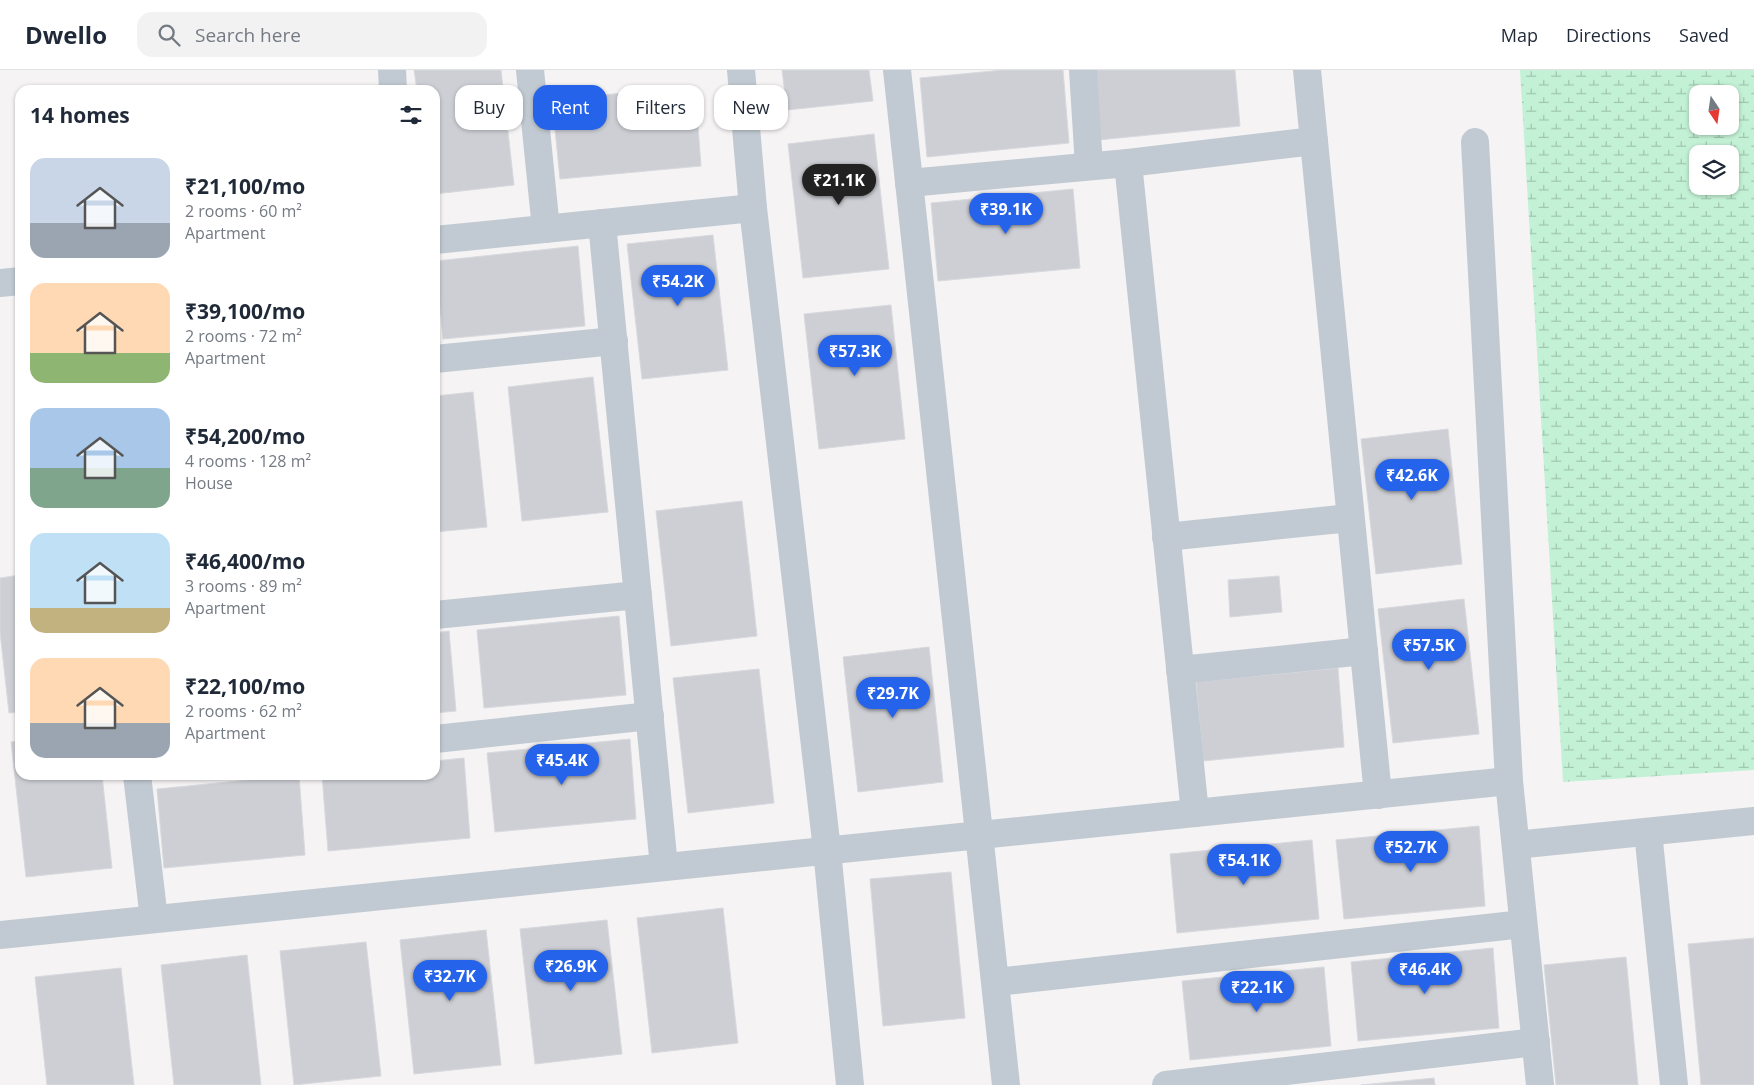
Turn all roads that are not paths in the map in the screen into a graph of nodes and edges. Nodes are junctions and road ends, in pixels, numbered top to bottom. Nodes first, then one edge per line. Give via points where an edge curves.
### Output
1 (392, 70) edge
2 (530, 70) edge
3 (741, 70) edge
4 (897, 70) edge
5 (1083, 70) edge
6 (1307, 70) edge
7 (393, 85) edge
8 (1314, 141) junction
9 (1475, 142) dead end
10 (1128, 163) junction
11 (1089, 166) junction
12 (909, 183) junction
13 (754, 208) junction
14 (602, 223) junction
15 (546, 229) junction
16 (440, 240) edge
17 (15, 282) edge
18 (0, 283) edge
19 (614, 341) junction
20 (440, 358) edge
21 (1350, 518) junction
22 (1166, 537) junction
23 (638, 595) junction
24 (440, 614) edge
25 (1364, 650) junction
26 (1180, 670) junction
27 (650, 716) junction
28 (440, 738) edge
29 (138, 780) edge
30 (1509, 782) junction
31 (1378, 795) junction
32 (1195, 813) junction
33 (1754, 821) edge
34 (1648, 832) junction
35 (980, 835) junction
36 (1516, 845) junction
37 (827, 850) junction
38 (664, 866) junction
39 (154, 919) junction
40 (1523, 924) junction
41 (0, 935) edge
42 (996, 982) junction
43 (1536, 1042) junction
44 (1327, 1076) edge
45 (1212, 1082) edge
46 (850, 1085) edge
47 (1006, 1085) edge
48 (1166, 1085) edge
49 (1540, 1085) edge
50 (1674, 1085) edge

1 - 7 street
2 - 15 street
3 - 13 street
4 - 12 street
5 - 11 street
6 - 8 street
8 - 10 street
8 - 21 street
9 - 30 street
10 - 11 street
10 - 22 street
11 - 12 street
12 - 35 street
13 - 14 street
13 - 37 street
14 - 15 street
14 - 19 street
15 - 16 street
17 - 18 street
19 - 20 street
19 - 23 street
21 - 22 street
21 - 25 street
22 - 26 street
23 - 24 street
23 - 27 street
25 - 26 street
25 - 31 street
26 - 32 street
27 - 28 street
27 - 38 street
29 - 39 street
30 - 31 street
30 - 36 street
31 - 32 street
32 - 35 street
33 - 34 street
34 - 36 street
34 - 50 street
35 - 37 street
35 - 42 street
36 - 40 street
37 - 38 street
37 - 46 street
38 - 39 street
39 - 41 street
40 - 42 street
40 - 43 street
42 - 47 street
43 - 44 street
43 - 49 street
44 - 45 street
45 - 48 street

